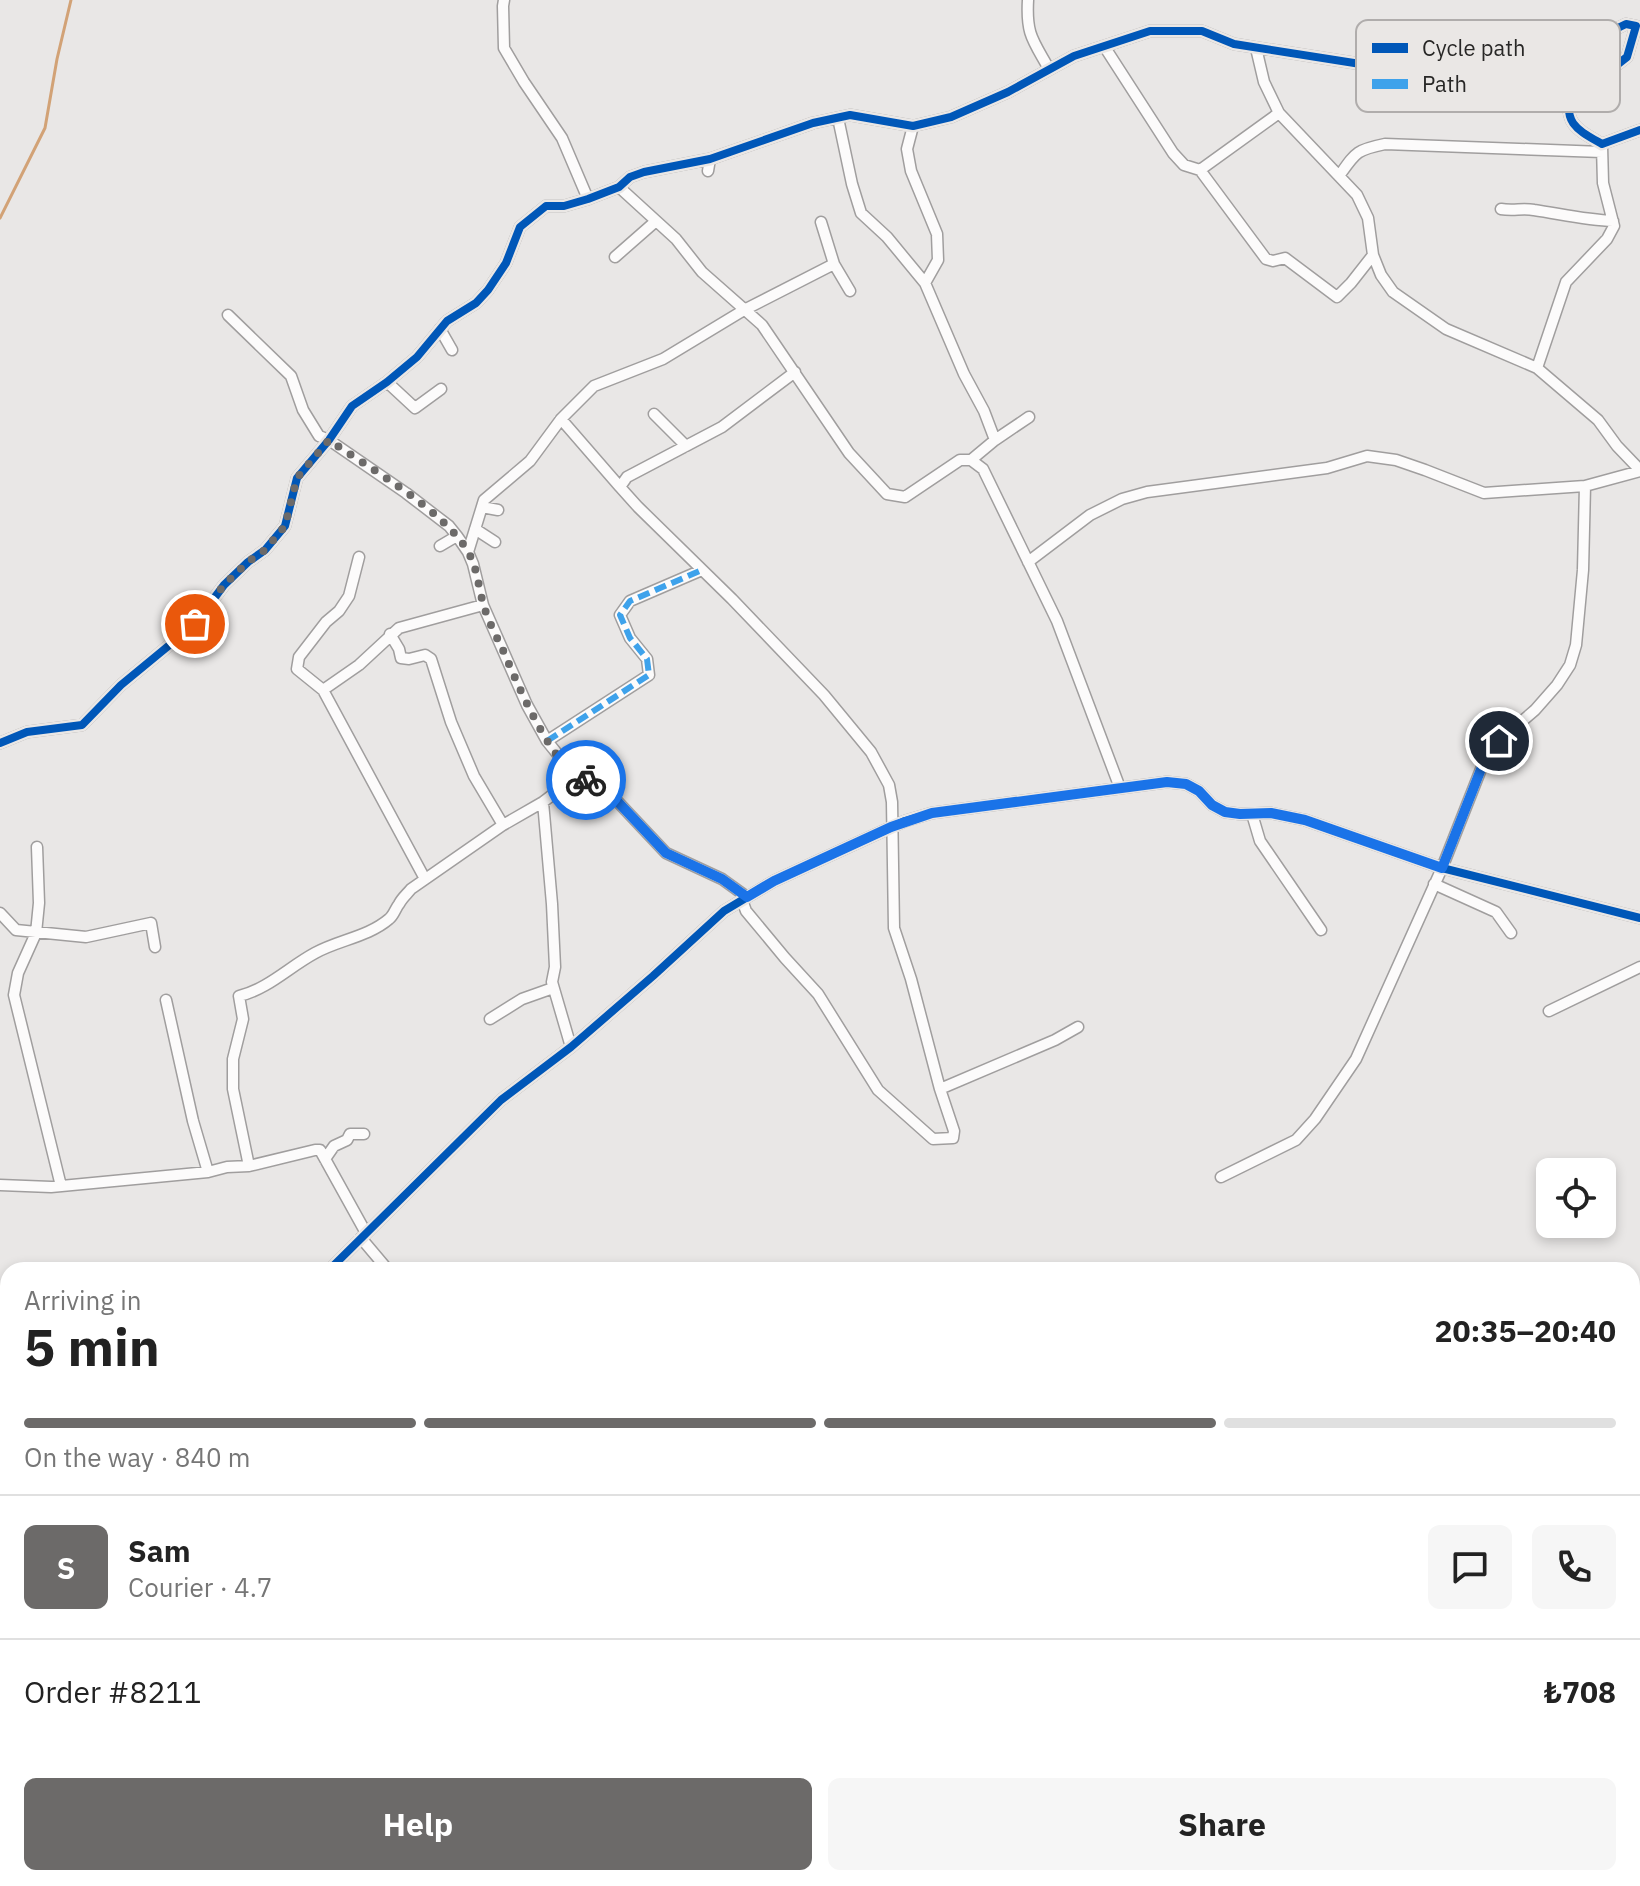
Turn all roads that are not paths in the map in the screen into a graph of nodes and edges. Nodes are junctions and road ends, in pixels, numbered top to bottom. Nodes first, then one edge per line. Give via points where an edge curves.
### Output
1 (1028, 0) edge
2 (504, 3) edge
3 (1638, 24) edge
4 (1104, 46) junction
5 (1256, 48) junction
6 (1620, 62) edge
7 (1356, 63) edge
8 (1049, 69) junction
9 (1568, 112) edge
10 (1279, 113) junction
11 (838, 118) junction
12 (913, 126) junction
13 (1640, 130) edge
14 (1602, 148) junction
15 (710, 159) junction
16 (1200, 170) junction
17 (708, 171) dead end
18 (1339, 176) junction
19 (619, 187) junction
20 (588, 199) junction
21 (1501, 209) dead end
22 (656, 221) junction
23 (1613, 221) junction
24 (821, 222) dead end
25 (1373, 255) junction
26 (615, 257) dead end
27 (834, 264) junction
28 (925, 283) junction
29 (850, 291) dead end
30 (744, 310) junction
31 (228, 315) dead end
32 (440, 329) junction
33 (452, 350) dead end
34 (1537, 368) junction
35 (795, 372) junction
36 (387, 382) junction
37 (441, 389) dead end
38 (654, 414) dead end
39 (1029, 417) dead end
40 (561, 419) junction
41 (329, 440) junction
42 (995, 440) junction
43 (686, 446) junction
44 (971, 460) junction
45 (1640, 471) edge
46 (1585, 486) junction
47 (620, 487) junction
48 (482, 507) junction
49 (498, 510) dead end
50 (475, 529) junction
51 (457, 536) junction
52 (495, 542) dead end
53 (440, 546) dead end
54 (468, 552) junction
55 (359, 557) dead end
56 (1028, 562) junction
57 (702, 570) junction
58 (483, 605) junction
59 (390, 634) junction
60 (323, 690) junction
61 (547, 741) junction
62 (0, 743) edge
63 (576, 777) junction
64 (1120, 788) junction
65 (543, 802) junction
66 (1252, 814) junction
67 (503, 825) junction
68 (891, 827) junction
69 (37, 847) dead end
70 (1442, 868) junction
71 (425, 879) junction
72 (1434, 884) junction
73 (745, 899) junction
74 (0, 913) edge
75 (1640, 918) edge
76 (1321, 930) dead end
77 (36, 933) junction
78 (1511, 933) dead end
79 (155, 947) dead end
80 (1640, 967) edge
81 (553, 988) junction
82 (166, 1000) dead end
83 (1549, 1011) dead end
84 (490, 1019) dead end
85 (1078, 1027) dead end
86 (571, 1047) junction
87 (940, 1089) junction
88 (364, 1134) dead end
89 (325, 1159) junction
90 (249, 1166) junction
91 (208, 1172) junction
92 (1221, 1177) dead end
93 (0, 1185) edge
94 (61, 1186) junction
95 (363, 1236) junction
96 (337, 1262) edge
97 (382, 1262) edge

1 - 8 street via 1026,24
2 - 20 street via 504,48 562,138
3 - 6 street via 1627,57
4 - 5 street via 1150,31 1202,31
4 - 8 street
4 - 16 street via 1173,153 1184,165
5 - 7 street
5 - 10 street
8 - 12 street via 951,117
9 - 14 street via 1579,131
10 - 16 street
10 - 18 street
11 - 12 street via 850,115
11 - 15 street
11 - 28 street via 861,213
12 - 28 street via 907,149 911,171 937,234 938,260
13 - 14 street
14 - 18 street via 1385,144 1362,149
14 - 23 street via 1603,183
15 - 17 street
15 - 19 street via 644,172
16 - 25 street via 1266,259 1285,258 1337,297
18 - 25 street via 1357,195 1368,218
19 - 20 street
19 - 22 street
20 - 32 street via 546,206 520,227 488,290
21 - 23 street
22 - 26 street
22 - 30 street
23 - 34 street via 1607,239 1566,282
24 - 27 street
25 - 34 street via 1393,292 1446,329
27 - 29 street
27 - 30 street
28 - 42 street
30 - 35 street via 762,325
30 - 40 street via 663,359 594,386
31 - 41 street via 291,376 303,410 319,436
32 - 33 street
32 - 36 street
34 - 45 street via 1598,420
35 - 43 street via 722,427
35 - 44 street via 849,453 887,494 905,497 960,460
36 - 37 street via 415,408
36 - 41 street via 352,406
38 - 43 street
39 - 42 street
40 - 47 street
40 - 48 street via 530,461
41 - 51 street
41 - 62 street via 297,478 285,526 224,585 195,624 82,725 27,732
42 - 44 street
43 - 47 street via 627,477
44 - 56 street via 983,469
45 - 46 street
46 - 56 street via 1484,493 1396,460 1367,456 1327,468 1122,499 1090,515
46 - 70 street via 1583,570 1570,665 1535,710 1487,754
47 - 57 street
48 - 49 street
48 - 50 street
50 - 52 street
50 - 54 street
51 - 53 street
51 - 54 street
54 - 58 street
55 - 60 street via 349,596 299,657 297,669
56 - 64 street via 1057,621
57 - 61 street via 630,601 620,615 647,659 649,675
57 - 68 street via 824,695 871,752 889,785
58 - 59 street
58 - 61 street
59 - 60 street
59 - 67 street via 401,658 431,659 474,776
60 - 71 street
61 - 63 street
63 - 65 street
63 - 73 street via 601,784 666,853 722,879
64 - 66 street via 1186,784 1225,812
64 - 68 street via 932,813
65 - 67 street
65 - 81 street
66 - 70 street via 1305,820
66 - 76 street via 1260,841
67 - 71 street
68 - 73 street
68 - 87 street via 894,928
69 - 77 street
70 - 72 street
70 - 75 street
71 - 90 street via 383,923 318,951 262,988 239,996 243,1019 233,1059 233,1089
72 - 78 street via 1496,912
72 - 92 street via 1356,1059 1323,1109 1296,1140
73 - 86 street via 724,911
73 - 87 street via 746,911 818,994 878,1090 933,1139 953,1138
74 - 77 street via 16,930
77 - 79 street via 86,937 151,923
77 - 94 street via 14,995
80 - 83 street
81 - 84 street
81 - 86 street
82 - 91 street
85 - 87 street
86 - 95 street via 501,1100
88 - 89 street via 350,1134
89 - 90 street via 315,1150
89 - 95 street
90 - 91 street
91 - 94 street
93 - 94 street
95 - 96 street
95 - 97 street

